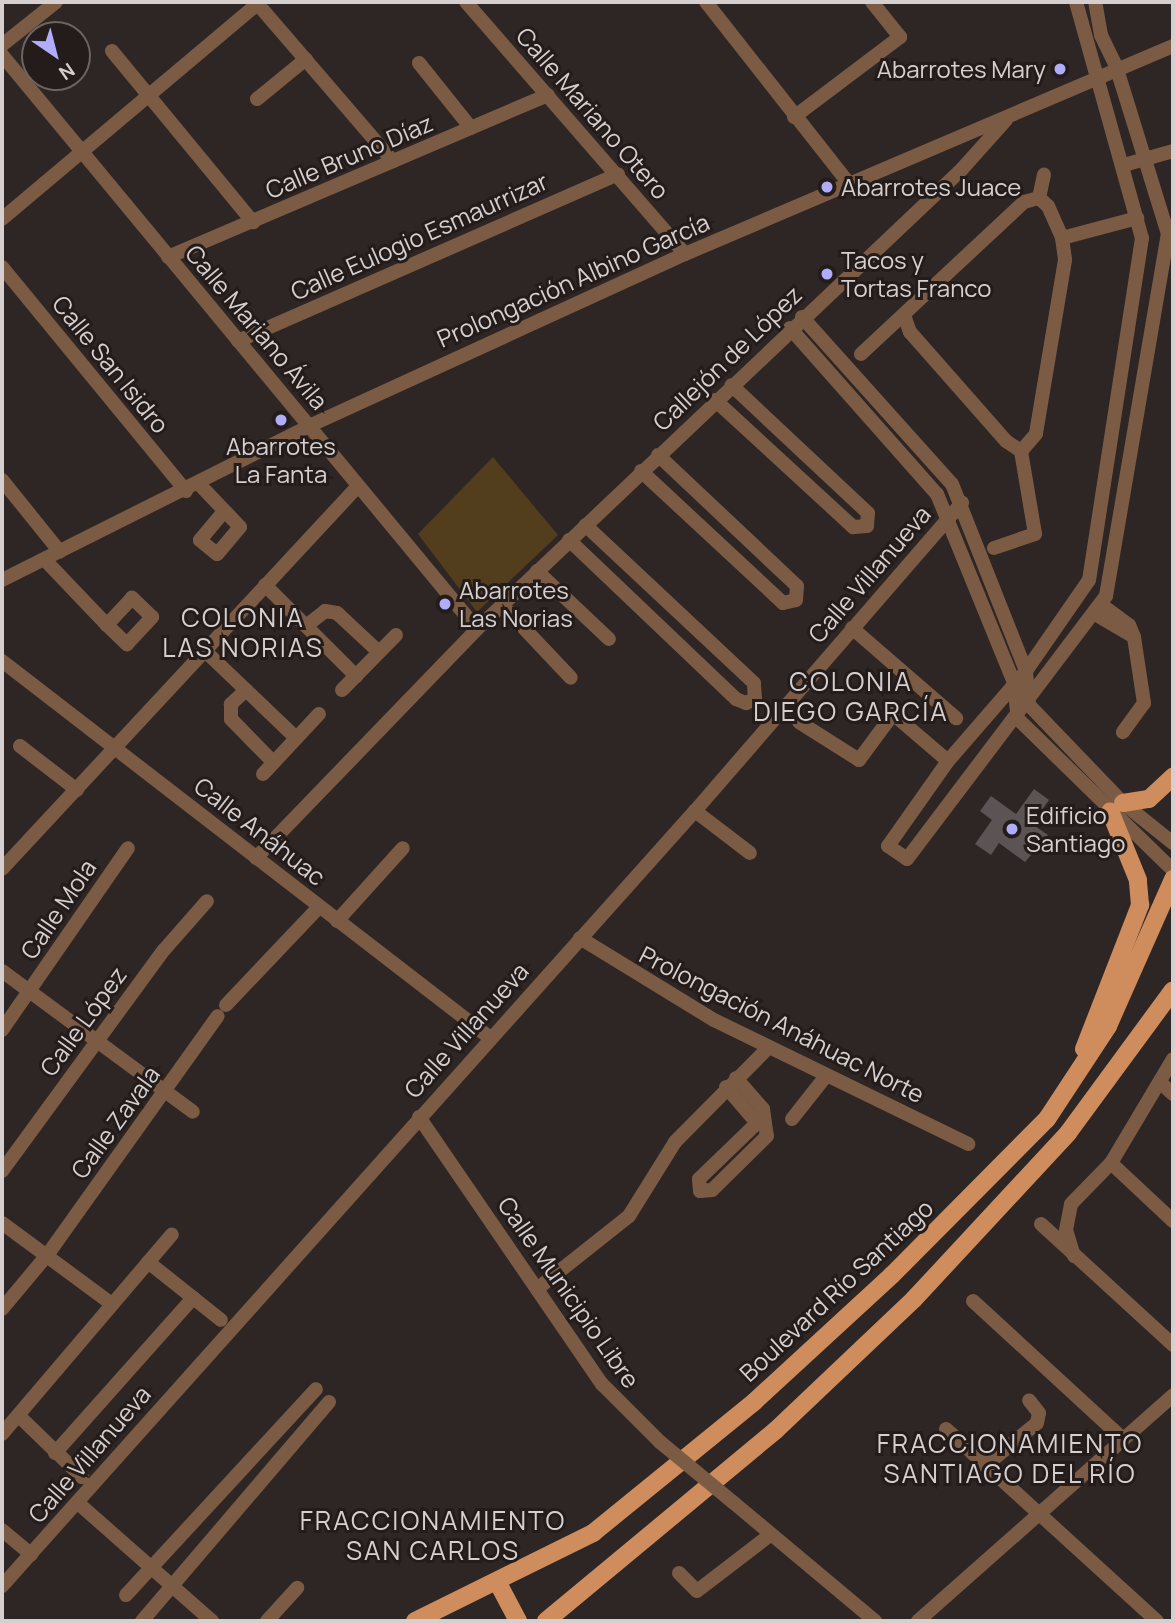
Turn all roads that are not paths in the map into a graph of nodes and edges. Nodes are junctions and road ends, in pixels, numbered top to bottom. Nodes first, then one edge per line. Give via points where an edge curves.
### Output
1 (56, 2) edge
2 (258, 2) edge
3 (466, 2) edge
4 (872, 2) edge
5 (1076, 2) edge
6 (1095, 2) edge
7 (712, 4) edge
8 (2, 44) edge
9 (1173, 46) edge
10 (112, 51) dead end
11 (2, 55) edge
12 (306, 59) junction
13 (419, 63) dead end
14 (1116, 66) junction
15 (1096, 75) junction
16 (548, 95) junction
17 (149, 96) junction
18 (257, 99) dead end
19 (794, 117) junction
20 (1007, 119) junction
21 (471, 128) junction
22 (948, 141) junction
23 (1173, 151) edge
24 (83, 153) junction
25 (1145, 158) junction
26 (393, 161) junction
27 (1124, 165) junction
28 (962, 169) junction
29 (618, 174) junction
30 (1044, 175) dead end
31 (847, 181) junction
32 (1038, 198) junction
33 (1138, 218) junction
34 (2, 219) edge
35 (253, 222) junction
36 (1062, 238) junction
37 (685, 254) junction
38 (168, 257) junction
39 (2, 267) edge
40 (904, 315) junction
41 (802, 317) junction
42 (790, 328) junction
43 (238, 341) junction
44 (861, 354) dead end
45 (731, 385) junction
46 (715, 400) junction
47 (1112, 408) junction
48 (1138, 411) junction
49 (309, 426) junction
50 (1021, 451) junction
51 (802, 453) junction
52 (658, 455) junction
53 (787, 470) junction
54 (641, 471) junction
55 (2, 480) edge
56 (200, 485) junction
57 (358, 486) junction
58 (186, 491) junction
59 (961, 503) junction
60 (223, 513) dead end
61 (949, 517) junction
62 (585, 525) junction
63 (739, 532) junction
64 (569, 540) junction
65 (724, 548) junction
66 (994, 548) dead end
67 (60, 552) junction
68 (45, 560) junction
69 (537, 571) junction
70 (2, 580) edge
71 (265, 584) junction
72 (502, 605) junction
73 (1099, 609) junction
74 (686, 621) junction
75 (107, 625) dead end
76 (306, 626) junction
77 (852, 628) junction
78 (477, 629) junction
79 (396, 635) dead end
80 (671, 638) junction
81 (609, 639) dead end
82 (204, 649) junction
83 (379, 652) junction
84 (2, 661) edge
85 (1026, 671) junction
86 (356, 676) junction
87 (571, 678) dead end
88 (1014, 683) junction
89 (246, 690) junction
90 (342, 690) dead end
91 (1029, 705) junction
92 (319, 714) dead end
93 (956, 718) dead end
94 (1018, 719) junction
95 (799, 722) dead end
96 (1123, 732) dead end
97 (296, 738) junction
98 (116, 745) junction
99 (20, 746) dead end
100 (948, 761) junction
101 (273, 762) junction
102 (263, 774) dead end
103 (1173, 777) edge
104 (77, 790) junction
105 (1116, 807) junction
106 (695, 811) junction
107 (1173, 842) edge
108 (128, 848) dead end
109 (403, 848) dead end
110 (750, 853) dead end
111 (256, 858) junction
112 (1168, 865) edge
113 (2, 869) edge
114 (1173, 879) edge
115 (207, 901) dead end
116 (319, 907) junction
117 (337, 921) junction
118 (580, 938) junction
119 (2, 971) edge
120 (1173, 990) edge
121 (29, 994) junction
122 (2, 1030) edge
123 (489, 1037) junction
124 (96, 1040) junction
125 (768, 1048) junction
126 (1173, 1059) edge
127 (826, 1076) junction
128 (1072, 1080) junction
129 (731, 1082) junction
130 (1161, 1083) junction
131 (166, 1091) junction
132 (1173, 1094) edge
133 (193, 1112) dead end
134 (419, 1117) junction
135 (792, 1119) dead end
136 (763, 1124) junction
137 (968, 1144) dead end
138 (1111, 1163) junction
139 (2, 1171) edge
140 (1173, 1221) edge
141 (2, 1223) edge
142 (1041, 1224) dead end
143 (172, 1234) dead end
144 (48, 1254) junction
145 (1074, 1256) junction
146 (148, 1262) junction
147 (537, 1290) junction
148 (193, 1298) junction
149 (973, 1301) dead end
150 (112, 1304) junction
151 (2, 1309) edge
152 (220, 1320) dead end
153 (1173, 1345) edge
154 (316, 1389) dead end
155 (1173, 1395) edge
156 (1029, 1400) dead end
157 (329, 1402) dead end
158 (19, 1416) junction
159 (946, 1429) dead end
160 (2, 1434) edge
161 (1122, 1438) junction
162 (55, 1453) junction
163 (985, 1466) junction
164 (243, 1468) junction
165 (82, 1477) dead end
166 (260, 1482) junction
167 (78, 1503) junction
168 (1037, 1514) junction
169 (2, 1530) edge
170 (770, 1535) junction
171 (32, 1554) junction
172 (151, 1567) junction
173 (679, 1573) dead end
174 (498, 1583) junction
175 (2, 1586) edge
176 (172, 1586) junction
177 (296, 1588) dead end
178 (126, 1595) dead end
179 (142, 1621) edge
180 (212, 1621) edge
181 (267, 1621) edge
182 (415, 1621) edge
183 (518, 1621) edge
184 (546, 1621) edge
185 (875, 1621) edge
186 (918, 1621) edge
187 (1157, 1621) edge

1 - 8 street
2 - 12 street
2 - 17 street
3 - 16 street, Calle Mariano Otero
4 - 19 street via 900,37
5 - 15 street
6 - 14 street via 1101,35
7 - 19 street
9 - 14 street, Prolongación Albino García
10 - 17 street
11 - 24 street, Calle Mariano Ávila
12 - 18 street
12 - 26 street
13 - 21 street
14 - 15 street, Prolongación Albino García
14 - 25 street
15 - 20 street, Prolongación Albino García
15 - 27 street
16 - 21 street, Calle Bruno Díaz
16 - 29 street, Calle Mariano Otero
17 - 24 street
17 - 35 street
19 - 31 street
20 - 22 street, Prolongación Albino García
20 - 28 street, Callejón de López
21 - 26 street, Calle Bruno Díaz
22 - 28 street
22 - 31 street, Prolongación Albino García
23 - 25 street
24 - 34 street
24 - 38 street, Calle Mariano Ávila
25 - 27 street
25 - 48 street via 1168,234
26 - 35 street, Calle Bruno Díaz
27 - 33 street
28 - 41 street, Callejón de López
29 - 37 street, Calle Mariano Otero
29 - 43 street, Calle Eulogio Esmaurrizar
30 - 32 street
31 - 37 street, Prolongación Albino García
32 - 36 street via 1048,206
32 - 40 street via 1024,202
33 - 36 street
33 - 47 street via 1142,238
35 - 38 street, Calle Bruno Díaz
36 - 50 street via 1065,260 1036,434
37 - 49 street, Prolongación Albino García
38 - 43 street, Calle Mariano Ávila
39 - 58 street, Calle San Isidro
40 - 44 street
40 - 50 street via 910,332 1006,441
41 - 42 street, Callejón de López
41 - 59 street via 952,484
42 - 45 street, Callejón de López
42 - 61 street via 937,494
43 - 49 street, Calle Mariano Ávila
45 - 46 street, Callejón de López
45 - 51 street
46 - 52 street, Callejón de López
46 - 53 street
47 - 48 street
47 - 85 street via 1089,580
48 - 73 street
49 - 56 street, Prolongación Albino García
49 - 57 street, Calle Mariano Ávila
50 - 66 street via 1035,534
51 - 53 street
51 - 53 street via 867,513 867,526 853,527
52 - 54 street, Callejón de López
52 - 63 street
54 - 62 street, Callejón de López
54 - 65 street
55 - 67 street
56 - 58 street, Prolongación Albino García
56 - 60 street
57 - 71 street
57 - 78 street, Calle Mariano Ávila
58 - 67 street, Prolongación Albino García
59 - 61 street, Calle Villanueva
59 - 85 street
61 - 77 street, Calle Villanueva
61 - 88 street
62 - 64 street, Callejón de López
62 - 74 street
63 - 65 street
63 - 65 street via 797,586 796,600 783,603
64 - 69 street, Callejón de López
64 - 80 street
67 - 68 street, Prolongación Albino García
68 - 70 street, Prolongación Albino García
68 - 75 street
69 - 72 street, Callejón de López
69 - 81 street
71 - 76 street
71 - 82 street
72 - 78 street, Callejón de López
72 - 87 street
73 - 91 street
73 - 96 street via 1134,637 1144,703
74 - 80 street
74 - 80 street via 754,683 755,699 746,704 736,699
76 - 83 street via 325,611 337,613
76 - 86 street
77 - 93 street
77 - 106 street, Calle Villanueva
78 - 111 street, Callejón de López
79 - 83 street
82 - 89 street
82 - 98 street
83 - 86 street
84 - 98 street, Calle Anáhuac
85 - 88 street
85 - 91 street
86 - 90 street
88 - 94 street
88 - 100 street
89 - 97 street
89 - 101 street via 231,704 231,719
91 - 94 street
91 - 105 street
92 - 97 street
94 - 100 street via 907,859 888,846
94 - 105 street
95 - 100 street via 859,760 893,715
97 - 101 street
98 - 104 street
98 - 111 street, Calle Anáhuac
99 - 104 street
101 - 102 street
103 - 105 main road via 1149,799
104 - 113 street
105 - 107 street
105 - 112 street
105 - 128 main road via 1138,880 1138,920
106 - 110 street
106 - 118 street, Calle Villanueva
108 - 121 street, Calle Mola
109 - 117 street
111 - 116 street, Calle Anáhuac
114 - 128 main road, Boulevard Río Santiago via 1108,1026
115 - 124 street, Calle López
116 - 117 street, Calle Anáhuac
116 - 131 street, Calle Zavala via 222,1011
117 - 123 street, Calle Anáhuac
118 - 123 street, Calle Villanueva
118 - 125 street, Prolongación Anáhuac Norte via 641,979
119 - 121 street
120 - 184 main road via 1068,1133 914,1299 776,1430
121 - 122 street, Calle Mola
121 - 124 street
123 - 134 street, Calle Villanueva
124 - 131 street
124 - 139 street, Calle López
125 - 127 street, Prolongación Anáhuac Norte
125 - 129 street
126 - 130 street
127 - 135 street
127 - 137 street, Prolongación Anáhuac Norte
128 - 174 main road, Boulevard Río Santiago via 1027,1138 754,1402 593,1534
129 - 136 street
129 - 147 street via 676,1142 629,1216
130 - 132 street
130 - 138 street
131 - 133 street
131 - 144 street, Calle Zavala
134 - 147 street, Calle Municipio Libre
134 - 167 street, Calle Villanueva
136 - 136 street via 699,1179 700,1191 712,1190 767,1136
138 - 140 street
138 - 145 street via 1071,1204 1066,1230
141 - 144 street
142 - 145 street
143 - 146 street
144 - 150 street
144 - 151 street, Calle Zavala
145 - 153 street
146 - 148 street
146 - 150 street
147 - 170 street, Calle Municipio Libre, bridge via 602,1384 660,1442
148 - 152 street
148 - 162 street
149 - 161 street
150 - 158 street
154 - 164 street
155 - 161 street
156 - 163 street via 1039,1413 1037,1423
157 - 166 street
158 - 160 street
158 - 162 street
159 - 163 street
161 - 168 street
162 - 165 street
163 - 168 street
164 - 166 street
164 - 172 street
166 - 176 street
167 - 171 street, Calle Villanueva
167 - 172 street
168 - 186 street
168 - 187 street
169 - 171 street
170 - 173 street via 697,1591
170 - 185 street, Calle Municipio Libre
171 - 175 street, Calle Villanueva
172 - 176 street
172 - 178 street
174 - 182 main road, Boulevard Río Santiago
174 - 183 main road
176 - 179 street
176 - 180 street
177 - 181 street

